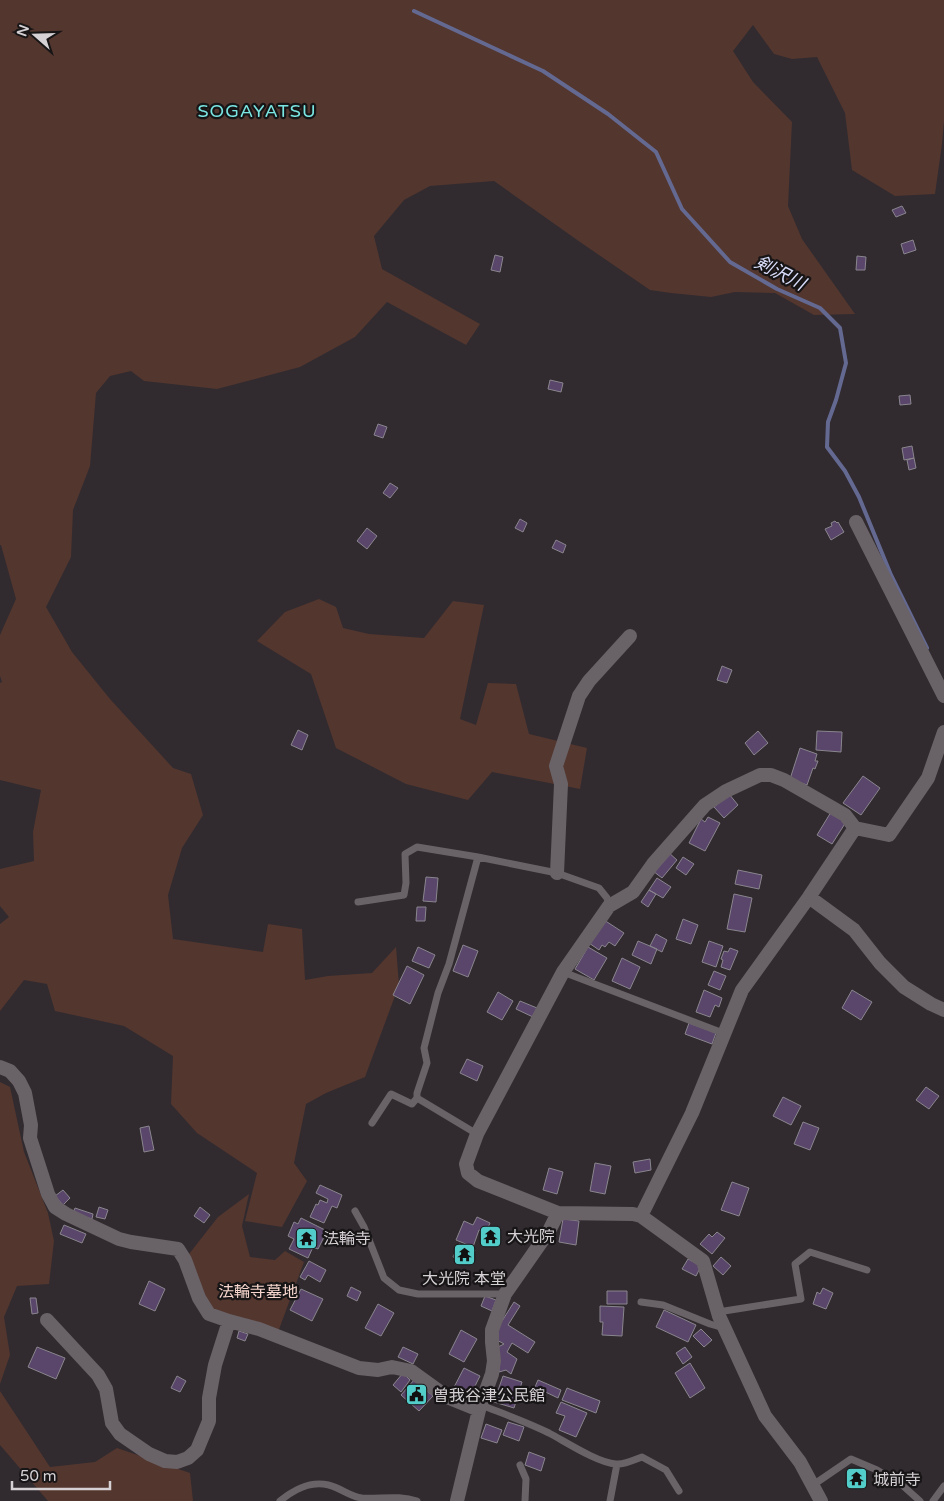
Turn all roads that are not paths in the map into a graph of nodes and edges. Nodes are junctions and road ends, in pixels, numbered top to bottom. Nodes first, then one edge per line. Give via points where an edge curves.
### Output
1 (856, 522) dead end
2 (630, 636) dead end
3 (944, 696) edge
4 (944, 732) edge
5 (855, 828) junction
6 (478, 857) junction
7 (557, 873) junction
8 (809, 897) junction
9 (358, 902) dead end
10 (609, 906) junction
11 (563, 972) junction
12 (944, 1010) edge
13 (723, 1033) junction
14 (0, 1067) edge
15 (417, 1098) junction
16 (372, 1123) dead end
17 (477, 1134) junction
18 (355, 1211) dead end
19 (558, 1213) junction
20 (641, 1216) junction
21 (867, 1270) dead end
22 (505, 1294) junction
23 (641, 1302) dead end
24 (718, 1312) junction
25 (47, 1320) dead end
26 (229, 1321) junction
27 (724, 1328) junction
28 (480, 1408) junction
29 (617, 1464) junction
30 (520, 1465) dead end
31 (813, 1485) junction
32 (944, 1486) edge
33 (679, 1491) dead end
34 (280, 1501) edge
35 (417, 1501) edge
36 (457, 1501) edge
37 (525, 1501) edge
38 (610, 1501) edge
39 (821, 1501) edge
40 (920, 1501) edge
41 (933, 1501) edge

1 - 3 street via 898,593
2 - 7 street via 578,696 556,766 561,784
4 - 5 street via 928,778 889,835
5 - 8 street
5 - 10 street via 845,814 771,774 760,775 726,791 705,806 653,864 633,892
6 - 7 lane
6 - 9 lane via 417,847 405,854 404,895
6 - 15 lane via 424,1048 427,1063
7 - 10 lane via 599,888
8 - 12 street via 854,930 904,987
8 - 13 street via 742,990
10 - 11 street
11 - 13 lane
11 - 17 street
13 - 20 street via 692,1113
14 - 26 street via 10,1071 25,1093 30,1138 55,1207 119,1239 178,1249 209,1314
15 - 16 lane via 412,1104 391,1094
15 - 17 lane
17 - 19 street via 466,1164 468,1173 478,1181
18 - 22 lane via 384,1278 399,1290 418,1294
19 - 20 street
19 - 22 street
20 - 24 street via 703,1261
21 - 24 lane via 810,1252 795,1264 801,1299
22 - 28 street via 492,1330 492,1374
23 - 27 lane via 663,1305
24 - 27 street
25 - 26 street via 98,1375 106,1389 112,1423 120,1434 150,1454 177,1462 197,1450 209,1421 214,1365
26 - 28 street via 259,1329 359,1368 378,1370 392,1367 411,1371 447,1397
27 - 31 street via 765,1416
28 - 29 lane via 542,1430 578,1450
28 - 36 street
29 - 33 lane via 642,1457 666,1470
29 - 38 lane
30 - 37 lane via 526,1479
31 - 39 street
31 - 40 lane via 851,1459 902,1485
32 - 41 lane
34 - 35 lane via 309,1484 322,1483 362,1498 397,1497

